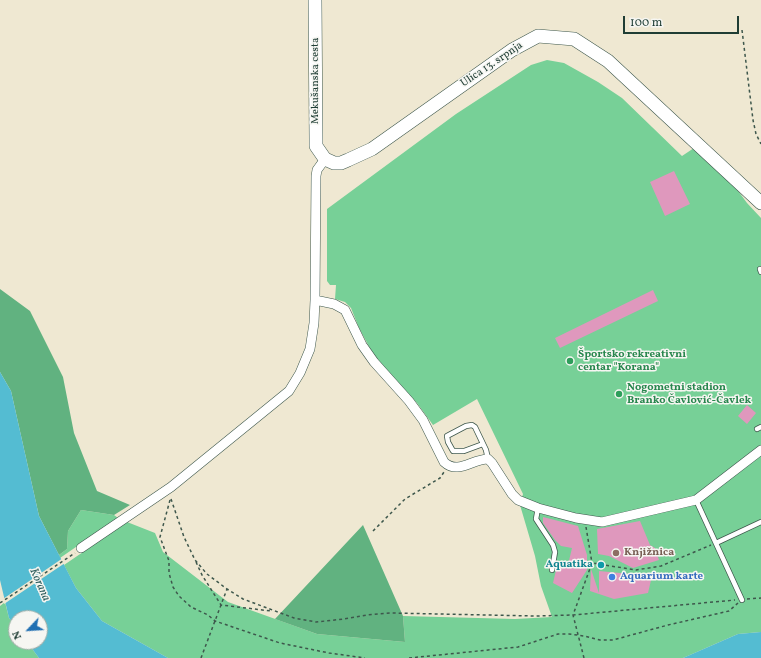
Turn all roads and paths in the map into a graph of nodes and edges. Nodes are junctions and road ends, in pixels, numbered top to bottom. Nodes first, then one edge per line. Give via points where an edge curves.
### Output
1 (315, 0) edge
2 (742, 30) dead end
3 (761, 144) edge
4 (325, 159) junction
5 (761, 203) edge
6 (315, 300) junction
7 (483, 444) junction
8 (761, 450) edge
9 (488, 459) junction
10 (448, 466) junction
11 (696, 500) junction
12 (538, 508) junction
13 (761, 522) edge
14 (586, 527) dead end
15 (373, 531) dead end
16 (716, 543) junction
17 (81, 548) joint
18 (195, 560) junction
19 (592, 563) junction
20 (552, 570) dead end
21 (227, 589) junction
22 (761, 598) edge
23 (742, 600) junction
24 (728, 601) dead end
25 (0, 604) edge
26 (221, 605) junction
27 (275, 611) junction
28 (573, 615) junction
29 (215, 621) junction
30 (577, 635) junction
31 (201, 658) edge
32 (365, 658) edge
33 (409, 658) edge
34 (584, 658) edge

1 - 4 street, Mekušanska cesta via 316,146
2 - 3 path via 753,120
4 - 5 street, Ulica 13. srpnja via 341,163 372,149 512,50 538,36 574,39 608,62
4 - 6 street via 316,176
6 - 10 street via 334,304 345,310 362,345 420,416
6 - 17 street via 310,349 289,391 171,487
7 - 7 lane via 472,425 447,436 453,451 464,451
7 - 9 lane
8 - 11 street
9 - 10 street via 455,468
9 - 12 street via 518,500
10 - 15 path via 440,478 405,499
11 - 12 street via 602,522
11 - 16 lane
12 - 20 lane via 536,519 555,552
13 - 16 lane
14 - 19 path
16 - 19 path via 661,566 636,570
16 - 23 lane
17 - 25 path
18 - 21 path
18 - 26 path
18 - 29 path via 171,498 160,537 169,561 173,587 192,607
19 - 28 path
21 - 26 path
21 - 27 path via 243,599
22 - 23 path
23 - 30 path via 729,611 614,640
24 - 28 path
26 - 27 path
26 - 29 path
27 - 28 path via 316,622 391,613
28 - 30 path
29 - 31 path
29 - 32 path via 280,643
30 - 33 path via 558,634 518,647
30 - 34 path

